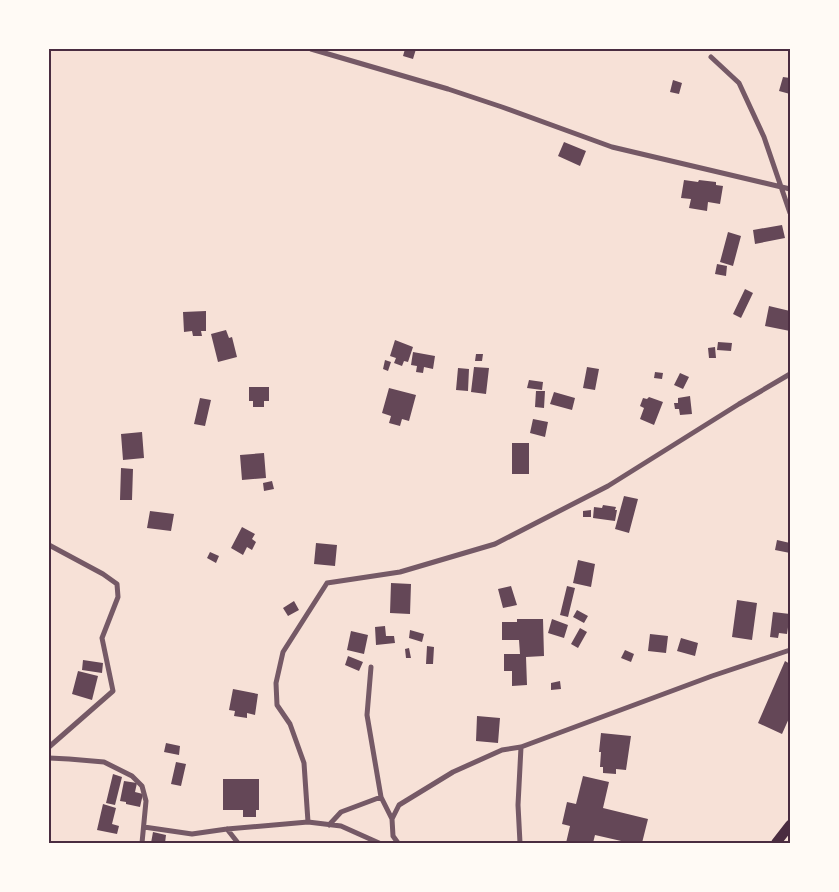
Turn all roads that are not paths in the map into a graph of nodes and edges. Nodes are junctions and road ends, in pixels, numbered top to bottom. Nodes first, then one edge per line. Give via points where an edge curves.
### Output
1 (311, 49) edge
2 (711, 57) dead end
3 (781, 188) junction
4 (790, 189) edge
5 (790, 213) edge
6 (790, 374) edge
7 (49, 545) edge
8 (790, 644) edge
9 (788, 650) edge
10 (371, 667) dead end
11 (49, 748) edge
12 (521, 748) junction
13 (49, 758) edge
14 (381, 797) junction
15 (392, 819) junction
16 (308, 822) junction
17 (329, 824) junction
18 (790, 825) edge
19 (144, 827) junction
20 (227, 829) junction
21 (142, 843) edge
22 (238, 843) edge
23 (379, 843) edge
24 (398, 843) edge
25 (520, 843) edge
26 (776, 843) edge

1 - 3 street via 475,98 612,148
2 - 3 street via 738,83 764,137
3 - 4 street
3 - 5 street
6 - 16 street via 608,486 495,544 400,572 327,583 283,652 276,683 277,705 290,724 304,763
7 - 11 street via 117,584 118,596 102,638 113,691
8 - 9 street
9 - 12 street
10 - 14 street via 367,715
12 - 15 street via 502,750 453,772 399,805
12 - 25 street
13 - 19 street via 104,762 132,776 142,786 146,801
14 - 15 street
14 - 17 street via 341,812
15 - 24 street via 393,836
16 - 17 street
16 - 20 street
17 - 23 street
18 - 26 main road
19 - 20 street via 192,834
19 - 21 street
20 - 22 street

